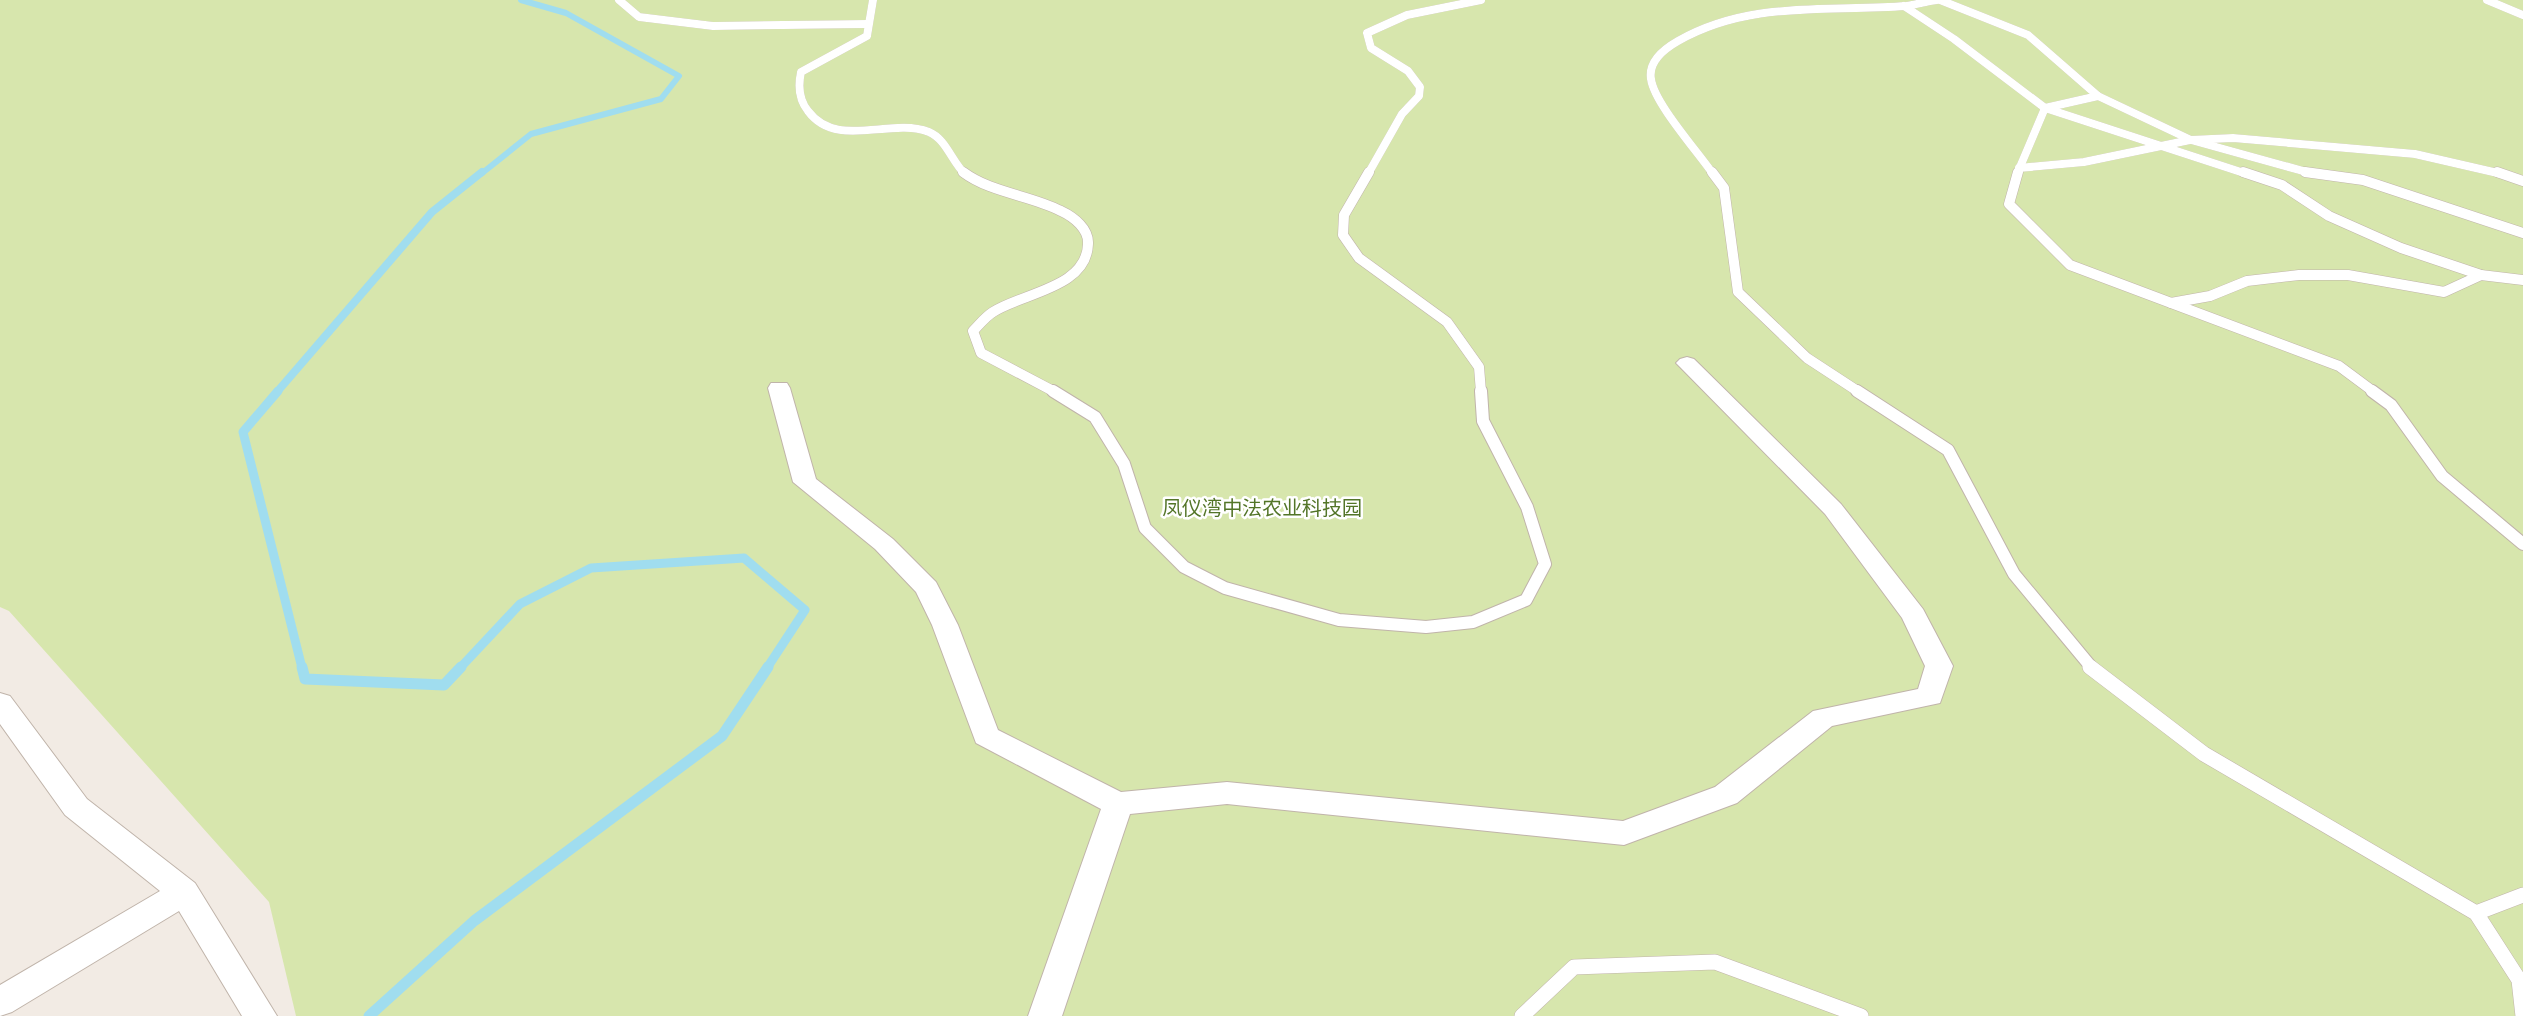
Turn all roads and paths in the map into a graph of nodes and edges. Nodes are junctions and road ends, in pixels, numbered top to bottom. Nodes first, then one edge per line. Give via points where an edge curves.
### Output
1 (619, 0) edge
2 (873, 0) edge
3 (1481, 0) edge
4 (1939, 0) edge
5 (2487, 0) edge
6 (1920, 1) edge
7 (1904, 6) junction
8 (2523, 15) edge
9 (868, 24) junction
10 (2098, 96) junction
11 (2046, 108) junction
12 (2192, 140) junction
13 (2162, 146) junction
14 (2019, 168) junction
15 (2308, 173) junction
16 (2523, 181) edge
17 (2282, 184) junction
18 (2523, 233) edge
19 (2481, 275) junction
20 (2523, 280) edge
21 (2170, 303) junction
22 (1687, 363) dead end
23 (779, 388) dead end
24 (2523, 544) edge
25 (0, 703) edge
26 (1118, 804) junction
27 (184, 892) junction
28 (2523, 895) edge
29 (2476, 913) junction
30 (0, 1002) edge
31 (260, 1016) edge
32 (1045, 1016) edge
33 (1522, 1016) edge
34 (1861, 1016) edge
35 (2523, 1016) edge

1 - 9 lane via 639,17 713,26
2 - 9 lane
3 - 9 lane via 1404,15 1381,22 1367,33 1371,48 1408,71 1420,87 1419,96 1402,114 1344,215 1343,235 1359,258 1447,322 1479,367 1483,421 1527,507 1545,564 1526,600 1473,622 1426,627 1339,620 1225,588 1184,567 1145,528 1124,464 1095,417 981,353 973,331 992,313 1078,270 1088,255 1090,238 1083,227 1054,206 966,174 930,132 910,128 842,131 811,120 797,91 801,72 867,36
4 - 6 lane
4 - 10 lane via 2028,35
5 - 8 lane
6 - 7 lane
7 - 11 lane
7 - 29 lane via 1817,4 1728,14 1690,29 1651,66 1649,82 1657,97 1724,188 1738,292 1807,358 1948,450 2014,574 2087,664 2204,754
10 - 11 lane
10 - 12 lane
11 - 13 lane
11 - 14 lane
12 - 13 lane
12 - 15 lane
12 - 16 lane via 2239,138 2430,156 2472,164
13 - 14 lane
13 - 17 lane
14 - 21 lane via 2009,204 2070,265
15 - 17 lane
15 - 18 lane via 2363,180
17 - 19 lane via 2329,216 2401,248
19 - 20 lane
19 - 21 lane via 2444,292 2348,275 2299,275 2247,281 2210,296
21 - 24 lane via 2339,366 2391,405 2442,476
22 - 26 street via 1833,509 1914,615 1939,666 1930,696 1823,718 1726,795 1624,833 1227,793
23 - 26 street via 805,482 884,544 927,588 945,625 986,736
25 - 27 street via 76,807
26 - 32 street
27 - 30 street
27 - 31 street
28 - 29 lane
29 - 35 lane via 2519,980
33 - 34 lane via 1574,967 1715,962

